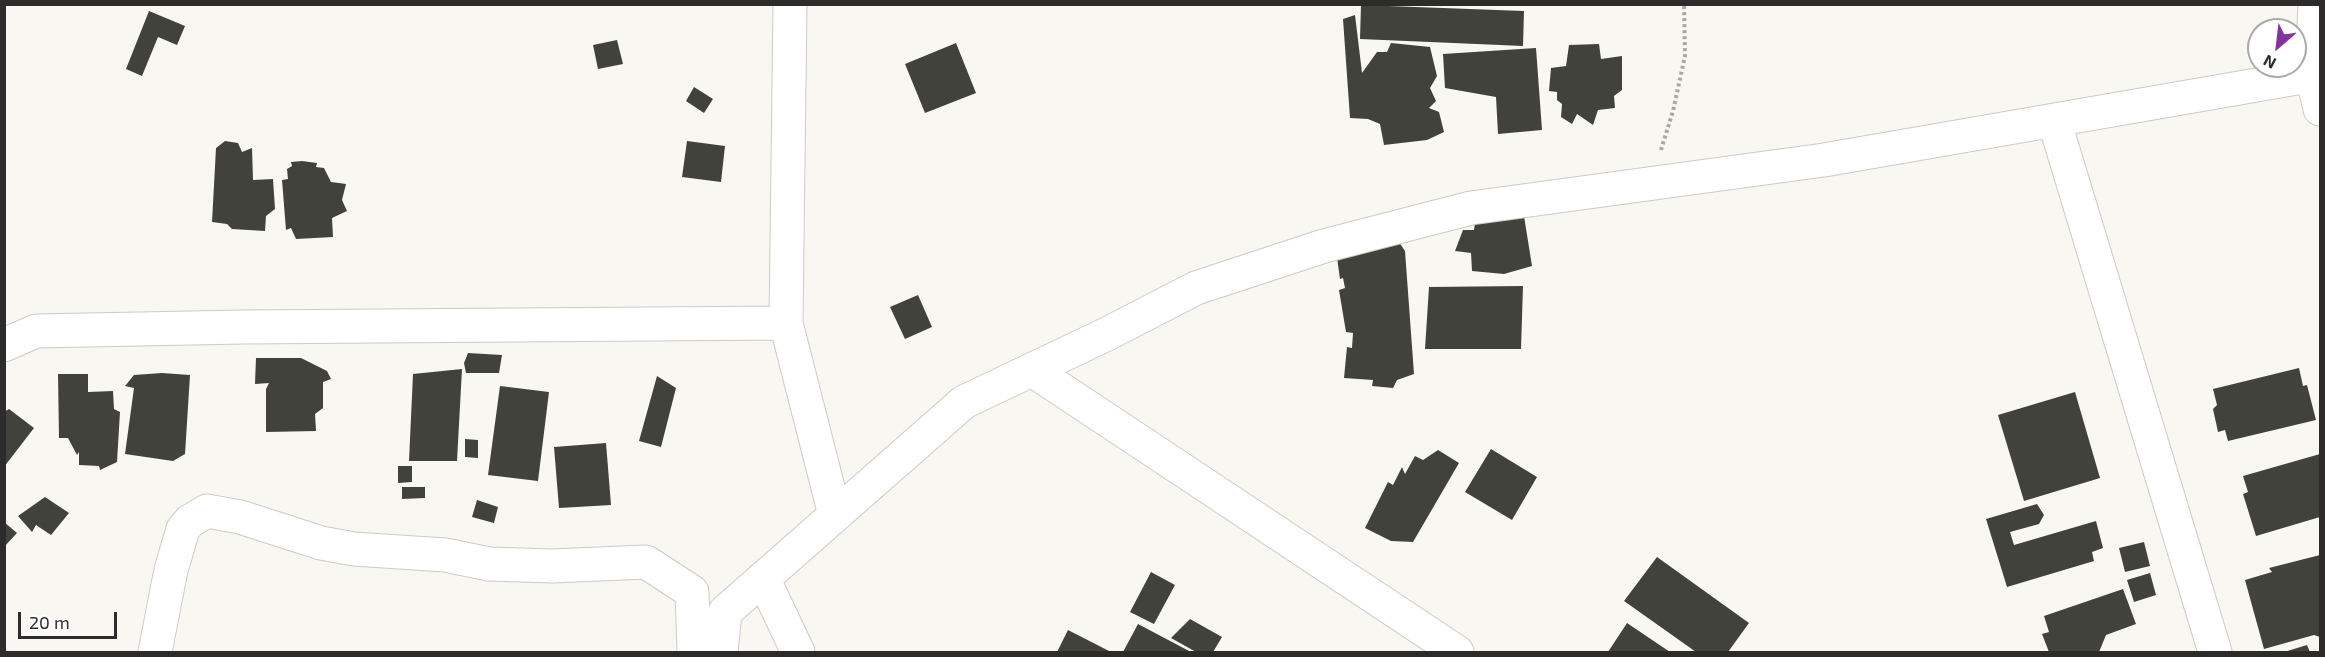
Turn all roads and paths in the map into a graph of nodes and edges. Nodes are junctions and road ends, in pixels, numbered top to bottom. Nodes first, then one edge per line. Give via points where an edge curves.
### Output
1 (790, 4) edge
2 (1684, 4) edge
3 (2315, 4) edge
4 (2316, 75) edge
5 (2320, 109) edge
6 (2054, 120) junction
7 (1650, 182) junction
8 (786, 323) junction
9 (4, 345) edge
10 (1032, 370) junction
11 (835, 515) junction
12 (763, 578) junction
13 (155, 652) edge
14 (694, 652) edge
15 (721, 652) edge
16 (798, 652) edge
17 (1457, 652) edge
18 (2215, 652) edge

1 - 8 street
2 - 7 path via 1685,56 1673,111
3 - 4 street
4 - 5 street
4 - 6 street
6 - 7 street via 1824,160
6 - 18 street
7 - 10 street via 1471,208 1324,246 1196,288
8 - 9 street via 36,331
8 - 11 street
10 - 11 street via 964,402
10 - 17 street
11 - 12 street
12 - 15 street via 725,612
12 - 16 street
13 - 14 street via 183,529 207,511 354,549 445,555 489,564 646,562 692,592

